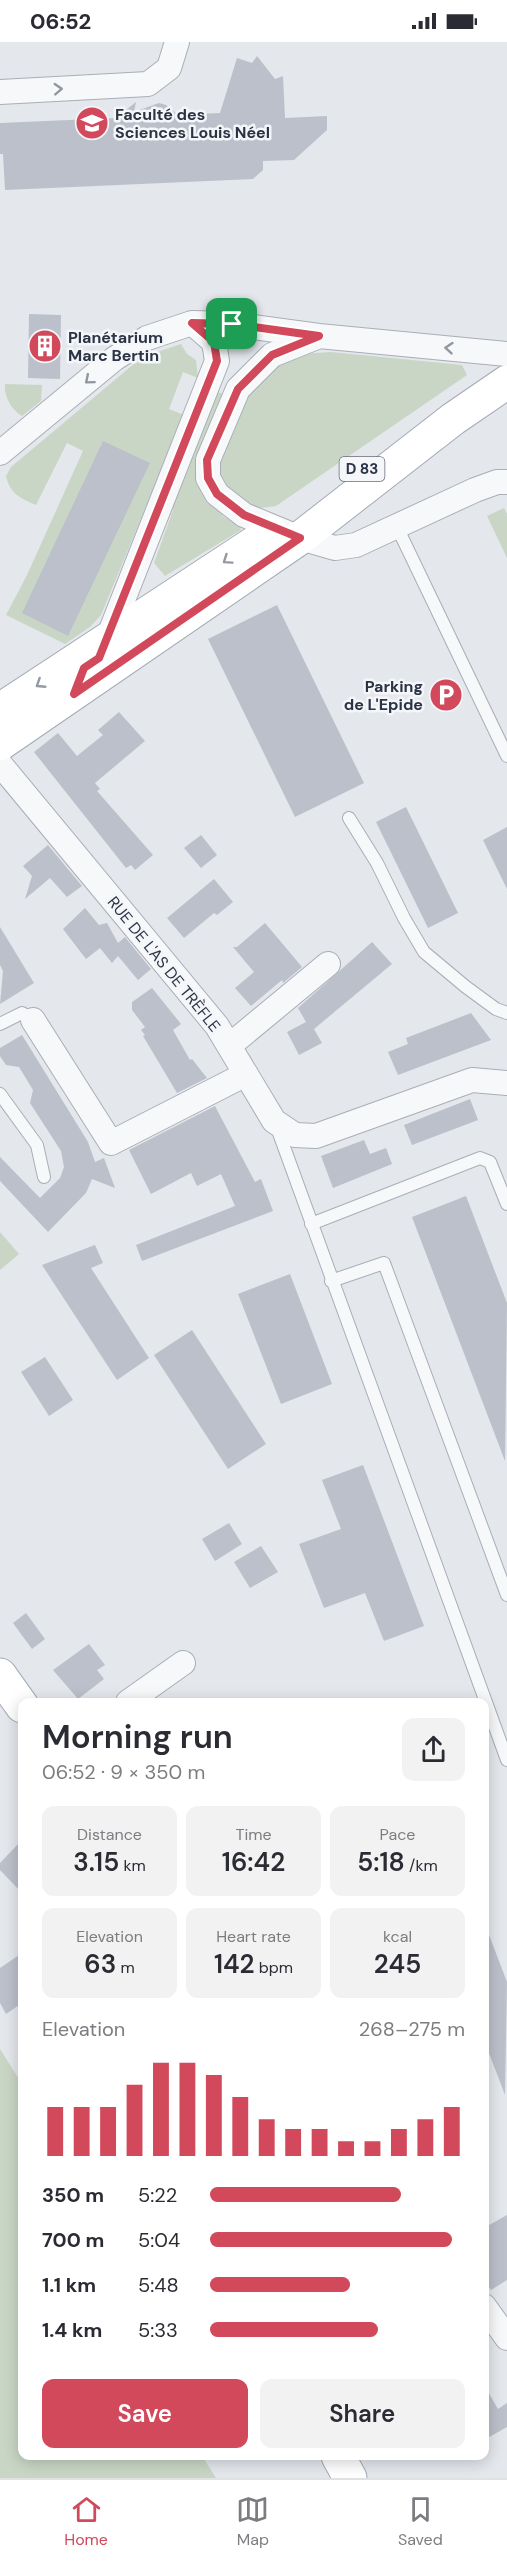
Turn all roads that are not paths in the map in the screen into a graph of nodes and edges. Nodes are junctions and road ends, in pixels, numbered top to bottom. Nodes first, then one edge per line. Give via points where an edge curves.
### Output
1 (177, 42) edge
2 (0, 92) edge
3 (192, 323) junction
4 (319, 336) junction
5 (507, 354) edge
6 (507, 382) edge
7 (0, 453) edge
8 (507, 482) edge
9 (397, 527) junction
10 (288, 534) junction
11 (107, 640) junction
12 (74, 694) junction
13 (3, 711) edge
14 (0, 744) edge
15 (507, 756) edge
16 (0, 764) edge
17 (349, 818) dead end
18 (328, 964) dead end
19 (507, 1013) edge
20 (33, 1020) joint
21 (0, 1024) edge
22 (228, 1046) junction
23 (246, 1074) junction
24 (507, 1083) edge
25 (0, 1094) edge
26 (274, 1121) junction
27 (44, 1177) dead end
28 (507, 1204) edge
29 (311, 1224) junction
30 (331, 1281) junction
31 (507, 1595) edge
32 (183, 1663) dead end
33 (0, 1675) edge
34 (134, 1698) edge
35 (484, 1698) edge
36 (18, 1700) edge
37 (489, 1712) edge
38 (507, 1761) edge
39 (489, 2313) edge
40 (507, 2338) edge
41 (340, 2460) edge
42 (350, 2478) edge

2 -> 1 street via 148,84 169,68
3 - 4 street via 232,324
3 -> 7 street via 147,338 114,359
3 - 11 street via 214,342 217,361
5 -> 4 street
4 - 10 street via 272,355 238,389 207,460 208,478 217,494 244,515
6 - 10 main road, D 83 via 453,419 364,468
8 - 9 street via 475,490
9 - 10 street via 356,545 334,548
9 - 15 lane
10 -> 11 main road, D 83
10 - 12 main road, D 83
11 - 12 street via 99,658 84,668
11 -> 13 main road, D 83
12 - 14 main road, D 83
16 - 22 street, RUE DE L'AS DE TRÈFLE via 217,1026
17 - 19 lane via 424,952 473,993
18 - 22 street
20 - 21 lane via 22,1013
20 - 23 street via 111,1143
22 - 23 street, RUE DE L'AS DE TRÈFLE
23 - 26 street, RUE DE L'AS DE TRÈFLE
24 - 26 street via 472,1080 316,1136 295,1135
25 - 27 lane via 37,1144
26 - 29 lane
28 - 29 lane via 490,1162 480,1158
29 - 30 lane
30 - 31 lane via 384,1263
30 - 35 lane
32 - 34 street
33 - 36 main road
37 - 38 lane
39 - 40 street
41 - 42 main road

